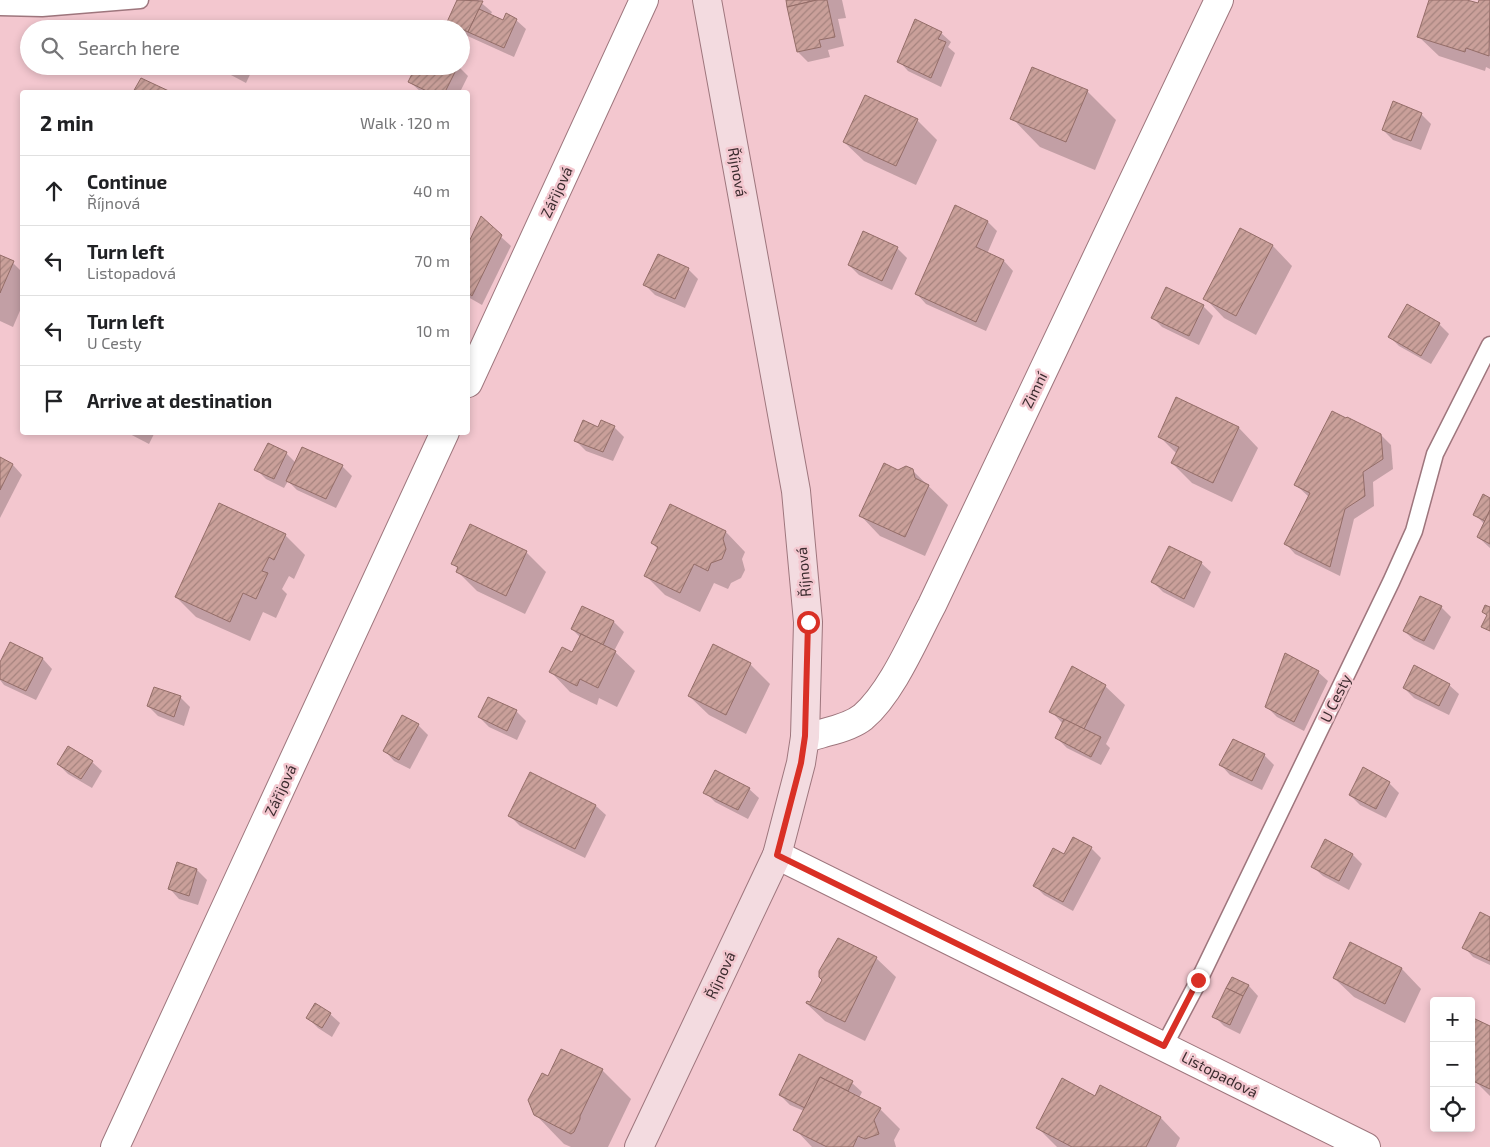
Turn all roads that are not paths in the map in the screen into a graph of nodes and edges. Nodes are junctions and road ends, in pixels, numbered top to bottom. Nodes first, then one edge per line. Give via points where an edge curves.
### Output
1 (140, 0) edge
2 (644, 0) edge
3 (707, 0) edge
4 (1219, 0) edge
5 (0, 7) edge
6 (1490, 345) edge
7 (470, 379) edge
8 (444, 435) edge
9 (805, 736) junction
10 (777, 855) junction
11 (1164, 1046) junction
12 (115, 1147) edge
13 (639, 1147) edge
14 (1366, 1147) edge

1 - 5 lane via 42,8
2 - 7 street, Zářijová
3 - 9 street, Říjnová via 796,491 808,622
4 - 9 street, Zimní via 932,605 892,680 862,717 841,729
6 - 11 lane, U Cesty via 1435,454 1414,530 1391,582
8 - 12 street, Zářijová
9 - 10 street, Říjnová
10 - 11 street, Listopadová
10 - 13 street, Říjnová
11 - 14 street, Listopadová

